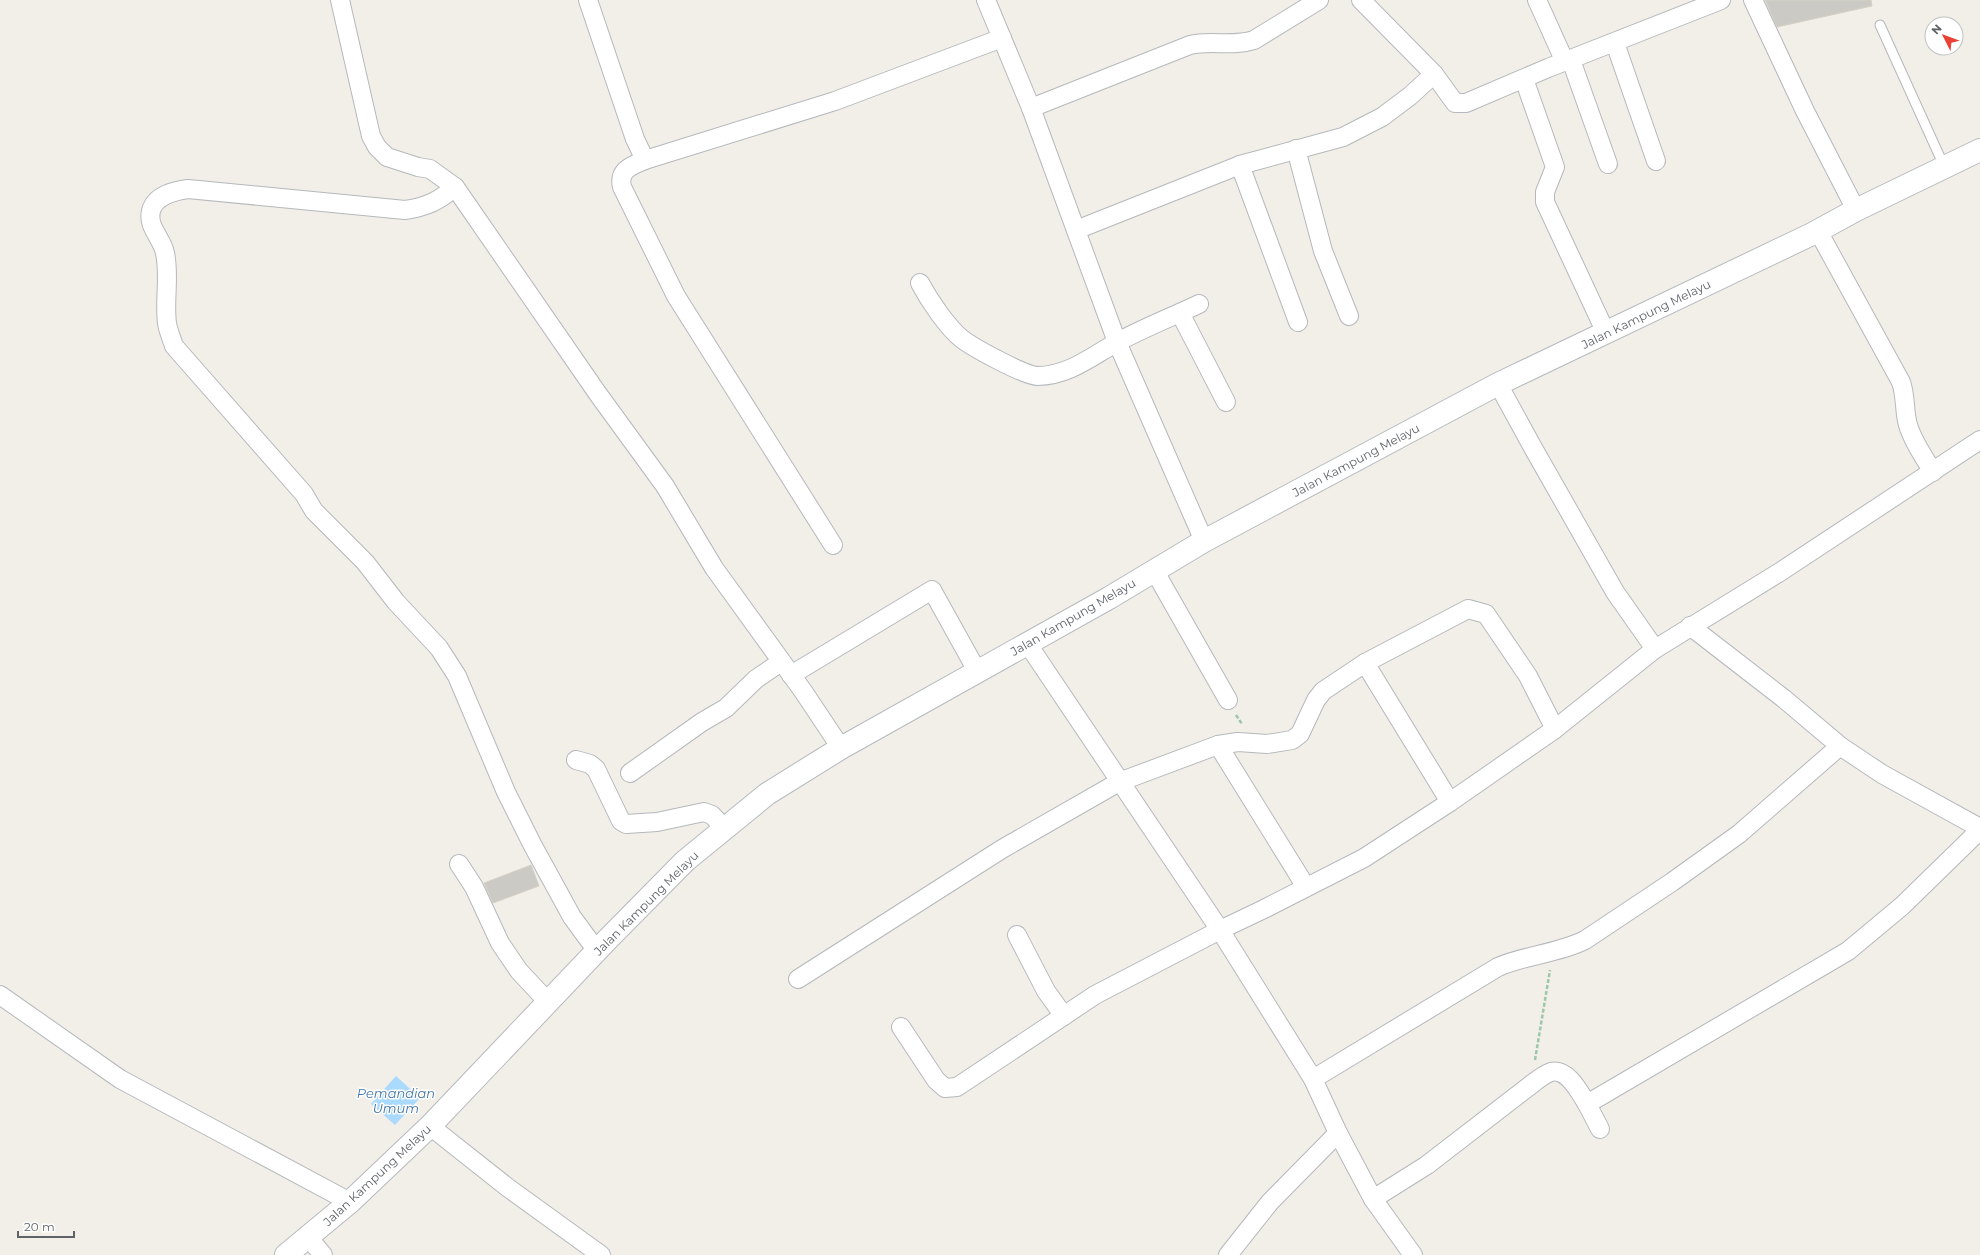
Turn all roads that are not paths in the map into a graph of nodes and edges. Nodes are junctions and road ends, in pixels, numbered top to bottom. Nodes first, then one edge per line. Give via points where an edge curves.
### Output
1 (340, 0) edge
2 (588, 0) edge
3 (986, 0) edge
4 (1319, 0) edge
5 (1361, 0) edge
6 (1537, 0) edge
7 (1721, 0) edge
8 (1753, 0) edge
9 (1880, 25) dead end
10 (1002, 38) junction
11 (1615, 43) junction
12 (1568, 61) junction
13 (1434, 74) junction
14 (1524, 79) junction
15 (1031, 108) junction
16 (1296, 150) junction
17 (1980, 150) edge
18 (645, 160) junction
19 (1656, 161) dead end
20 (1608, 164) dead end
21 (1240, 165) junction
22 (1944, 166) junction
23 (455, 187) junction
24 (1856, 210) junction
25 (1076, 230) junction
26 (1818, 231) junction
27 (920, 283) dead end
28 (1199, 304) dead end
29 (1180, 313) junction
30 (1349, 316) dead end
31 (1298, 322) dead end
32 (1606, 334) junction
33 (1117, 342) junction
34 (1498, 384) junction
35 (1226, 402) dead end
36 (1980, 440) edge
37 (1933, 472) junction
38 (1204, 542) junction
39 (833, 545) dead end
40 (1154, 570) junction
41 (1690, 626) junction
42 (1027, 644) junction
43 (1655, 649) junction
44 (1365, 663) junction
45 (786, 668) junction
46 (977, 672) junction
47 (1228, 700) road end
48 (1555, 729) junction
49 (1218, 745) junction
50 (1840, 746) junction
51 (841, 748) junction
52 (576, 760) dead end
53 (630, 773) dead end
54 (1119, 782) junction
55 (1450, 802) junction
56 (725, 829) junction
57 (1980, 829) edge
58 (459, 864) dead end
59 (1306, 887) junction
60 (1220, 930) junction
61 (1017, 935) dead end
62 (597, 951) junction
63 (798, 979) dead end
64 (0, 995) edge
65 (548, 1002) junction
66 (1064, 1016) junction
67 (902, 1027) dead end
68 (1313, 1079) junction
69 (1587, 1104) junction
70 (430, 1126) junction
71 (1600, 1129) dead end
72 (1338, 1133) junction
73 (1373, 1199) junction
74 (350, 1202) junction
75 (308, 1237) junction
76 (286, 1255) edge
77 (323, 1255) edge
78 (602, 1255) edge
79 (1228, 1255) edge
80 (1413, 1255) edge

1 - 23 street via 371,136 377,146 387,157 437,172
2 - 18 street via 635,138
3 - 10 street
4 - 15 street via 1254,40 1190,45
5 - 13 street
6 - 12 street
7 - 11 street
8 - 24 street via 1804,111
9 - 22 lane
10 - 15 street
10 - 18 street via 835,101
11 - 12 street
11 - 19 street
12 - 14 street
12 - 20 street
13 - 14 street via 1455,103 1466,103
13 - 16 street via 1382,117 1344,137
14 - 32 street via 1555,167 1545,192 1545,202
15 - 25 street
16 - 21 street
16 - 30 street via 1323,251
17 - 22 main road, Jalan Kampung Melayu
18 - 39 street via 633,164 623,172 622,187 676,296
21 - 25 street
21 - 31 street
22 - 24 main road, Jalan Kampung Melayu
23 - 45 street via 665,486 714,568
23 - 62 street via 424,208 405,210 188,189 173,191 158,200 151,210 150,223 162,242 167,261 167,324 174,346 304,494 314,511 365,562 396,602 439,648 457,676 506,792 550,880 572,917
24 - 26 main road, Jalan Kampung Melayu
25 - 33 street
26 - 32 main road, Jalan Kampung Melayu
26 - 37 street via 1901,382 1911,436
27 - 33 street via 962,339 1020,372 1038,376 1063,372
28 - 29 street
29 - 33 street
29 - 35 street
32 - 34 main road, Jalan Kampung Melayu
33 - 38 street
34 - 38 main road, Jalan Kampung Melayu
34 - 43 street via 1615,592
36 - 37 street
37 - 41 street via 1780,572
38 - 40 main road, Jalan Kampung Melayu
40 - 42 main road, Jalan Kampung Melayu
40 - 47 street
41 - 43 street
41 - 50 street
42 - 46 main road, Jalan Kampung Melayu
42 - 54 street
43 - 48 street
44 - 48 street via 1468,609 1479,611 1486,614 1528,676
44 - 49 street via 1323,691 1300,734 1292,740 1267,744 1238,742
44 - 55 street
45 - 46 street via 932,590
45 - 51 street
45 - 53 street via 746,687 726,708
46 - 51 main road, Jalan Kampung Melayu
48 - 55 street
49 - 54 street
49 - 59 street
50 - 57 street via 1882,774
50 - 68 street via 1738,834 1584,940 1573,946 1498,967
51 - 56 main road, Jalan Kampung Melayu via 767,794
52 - 56 street via 590,764 596,769 621,821 626,824 662,821 704,812 712,815
54 - 60 street
54 - 63 street via 1002,849
55 - 59 street via 1364,858
56 - 62 main road, Jalan Kampung Melayu via 685,862
57 - 69 street via 1902,906 1848,951
58 - 65 street via 474,887 500,942 520,971
59 - 60 street
60 - 66 street via 1095,995
60 - 68 street
61 - 66 street via 1046,991
62 - 65 main road, Jalan Kampung Melayu
64 - 74 street via 120,1079
65 - 70 main road, Jalan Kampung Melayu
66 - 67 street via 957,1087 945,1088 936,1080
68 - 72 street
69 - 71 street
69 - 73 street via 1570,1079 1559,1072 1550,1072 1427,1165
70 - 74 main road, Jalan Kampung Melayu
70 - 78 street via 507,1187
72 - 73 street
72 - 79 street via 1270,1202
73 - 80 street
74 - 75 main road, Jalan Kampung Melayu
75 - 76 main road, Jalan Kampung Melayu
75 - 77 street

